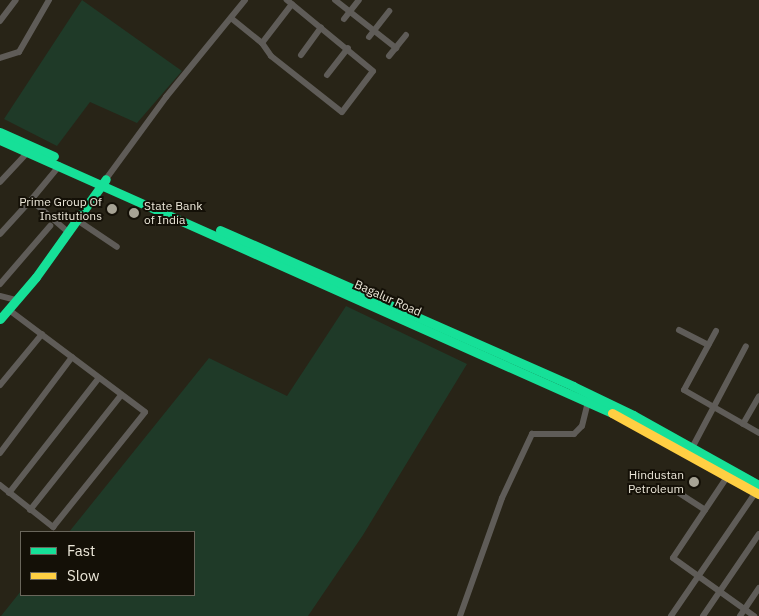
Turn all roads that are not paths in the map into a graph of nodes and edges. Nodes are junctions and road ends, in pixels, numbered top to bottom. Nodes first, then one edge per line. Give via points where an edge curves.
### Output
1 (16, 0) edge
2 (49, 0) edge
3 (246, 0) edge
4 (335, 0) edge
5 (359, 0) edge
6 (289, 2) edge
7 (350, 11) junction
8 (389, 11) dead end
9 (231, 18) junction
10 (344, 19) dead end
11 (0, 20) edge
12 (321, 27) junction
13 (374, 30) junction
14 (406, 35) dead end
15 (369, 37) dead end
16 (262, 43) junction
17 (348, 48) junction
18 (396, 48) junction
19 (301, 55) dead end
20 (390, 56) dead end
21 (0, 58) edge
22 (327, 75) dead end
23 (0, 132) edge
24 (1, 142) edge
25 (28, 152) junction
26 (60, 165) junction
27 (0, 182) edge
28 (104, 182) junction
29 (31, 200) junction
30 (77, 220) junction
31 (50, 226) dead end
32 (68, 232) junction
33 (0, 234) edge
34 (117, 247) dead end
35 (330, 280) junction
36 (0, 284) edge
37 (0, 296) edge
38 (16, 300) junction
39 (8, 310) junction
40 (0, 319) edge
41 (679, 330) dead end
42 (716, 331) dead end
43 (42, 334) junction
44 (708, 345) junction
45 (746, 346) dead end
46 (72, 357) junction
47 (99, 378) junction
48 (0, 385) edge
49 (122, 395) junction
50 (759, 396) edge
51 (588, 402) junction
52 (713, 408) junction
53 (743, 424) junction
54 (759, 433) edge
55 (692, 448) junction
56 (0, 453) edge
57 (727, 476) junction
58 (0, 485) edge
59 (758, 490) edge
60 (9, 492) junction
61 (679, 493) dead end
62 (30, 510) junction
63 (705, 510) junction
64 (759, 534) edge
65 (699, 576) junction
66 (759, 588) edge
67 (720, 591) junction
68 (744, 609) junction
69 (460, 616) edge
70 (671, 616) edge
71 (703, 616) edge
72 (740, 616) edge
73 (754, 616) edge

1 - 11 street
2 - 21 street via 19,52
3 - 9 street
4 - 7 street
5 - 7 street
6 - 12 street
6 - 16 street
7 - 10 street
7 - 13 street
8 - 13 street
9 - 16 street
9 - 28 street via 166,97
12 - 17 street
12 - 19 street
13 - 15 street
13 - 18 street
14 - 18 street
16 - 17 street via 271,56 342,112 373,71
17 - 22 street
18 - 20 street
23 - 28 main road, Bagalur Road
24 - 25 main road, Bagalur Road
25 - 26 main road, Bagalur Road
25 - 27 street
26 - 28 main road, Bagalur Road
26 - 29 street
28 - 30 main road
28 - 35 main road, Bagalur Road
29 - 32 street
29 - 33 street
30 - 32 main road
30 - 34 street
31 - 36 street
32 - 38 main road
35 - 51 main road, Bagalur Road
35 - 55 main road, Bagalur Road via 572,386
37 - 38 street
38 - 39 main road
39 - 40 main road
39 - 43 street
41 - 44 street
42 - 44 street
43 - 46 street
43 - 48 street
44 - 52 street via 684,390
45 - 52 street
46 - 47 street
46 - 56 street
47 - 49 street
47 - 60 street
49 - 62 street
49 - 62 street via 146,412 53,527
50 - 53 street
51 - 57 main road, Bagalur Road
51 - 69 street via 582,426 574,434 532,434 502,498
52 - 53 street
52 - 55 street
53 - 54 street
55 - 59 main road, Bagalur Road
57 - 59 main road, Bagalur Road
57 - 63 street
58 - 60 street
59 - 65 street
60 - 62 street
61 - 63 street
63 - 65 street via 673,558
64 - 67 street
65 - 67 street
65 - 70 street
66 - 68 street
67 - 68 street
67 - 71 street
68 - 72 street
68 - 73 street

